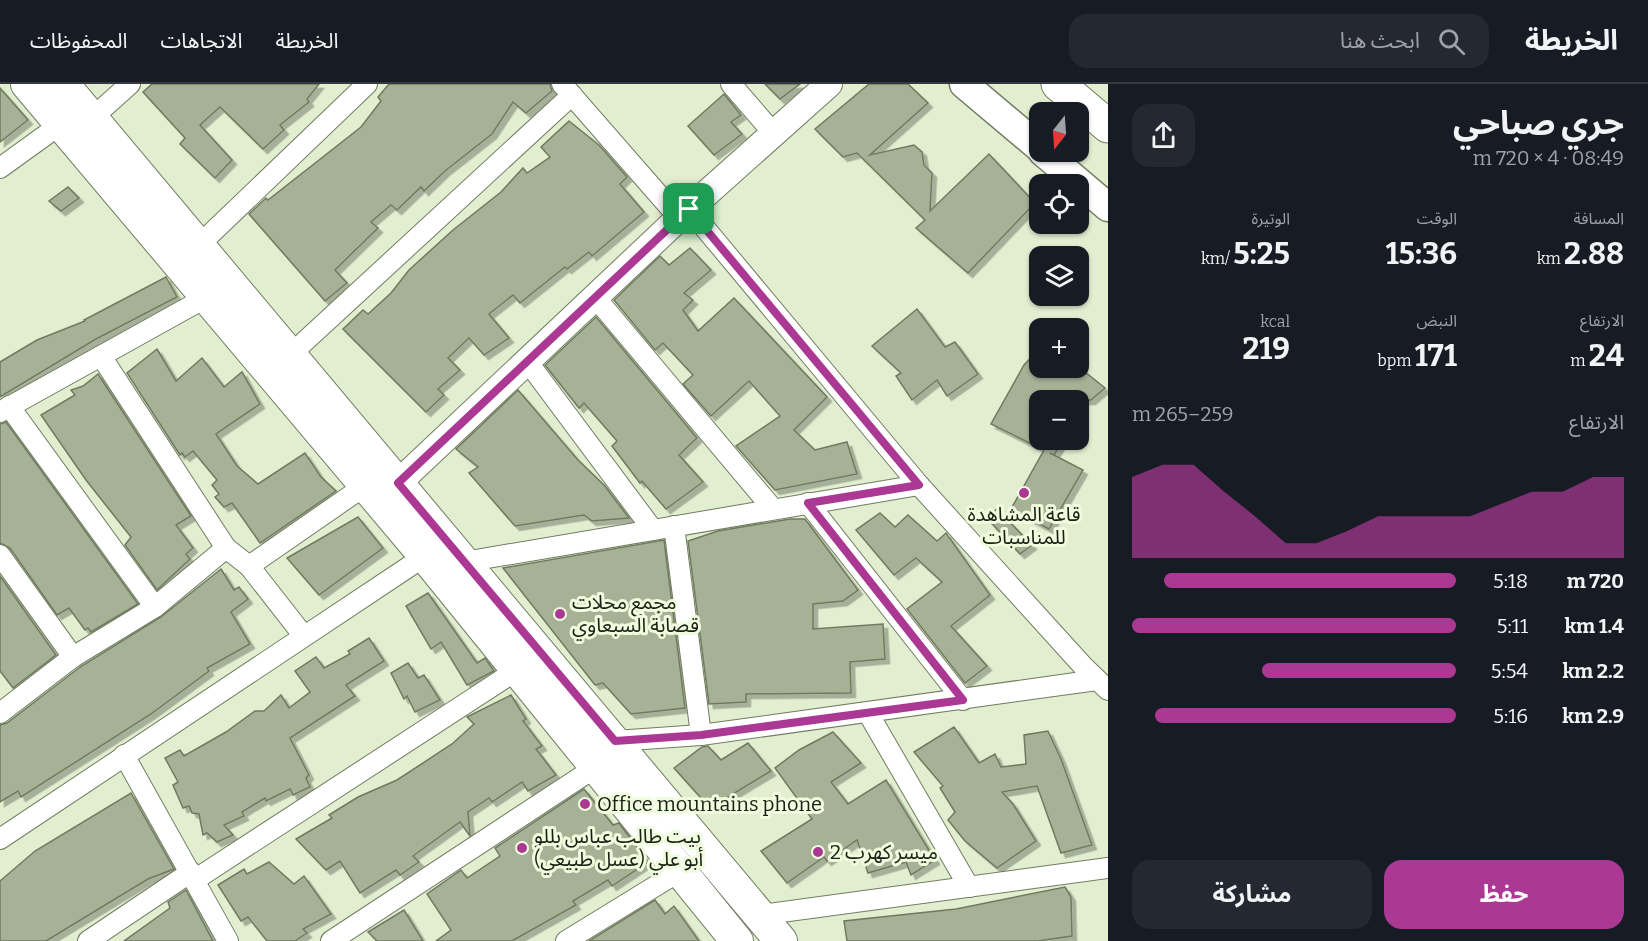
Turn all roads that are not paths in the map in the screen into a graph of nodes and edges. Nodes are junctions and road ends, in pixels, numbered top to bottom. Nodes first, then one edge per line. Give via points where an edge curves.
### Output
1 (27, 84) edge
2 (63, 84) edge
3 (130, 84) edge
4 (367, 84) edge
5 (731, 84) edge
6 (829, 84) edge
7 (964, 84) edge
8 (1058, 84) edge
9 (567, 90) edge
10 (92, 118) junction
11 (61, 124) junction
12 (1108, 126) edge
13 (774, 134) junction
14 (1029, 139) edge
15 (1055, 162) edge
16 (0, 168) edge
17 (1108, 207) edge
18 (684, 214) junction
19 (198, 246) junction
20 (207, 297) junction
21 (595, 297) junction
22 (290, 355) junction
23 (101, 356) junction
24 (527, 361) junction
25 (5, 409) edge
26 (398, 483) junction
27 (366, 485) junction
28 (919, 485) junction
29 (808, 503) junction
30 (773, 509) junction
31 (674, 526) junction
32 (653, 530) junction
33 (226, 548) junction
34 (0, 555) edge
35 (425, 556) junction
36 (464, 562) junction
37 (249, 566) junction
38 (155, 607) junction
39 (303, 635) junction
40 (73, 657) junction
41 (517, 670) junction
42 (1102, 685) edge
43 (963, 700) junction
44 (3, 706) edge
45 (868, 713) junction
46 (701, 735) junction
47 (615, 741) junction
48 (124, 754) junction
49 (596, 767) junction
50 (0, 839) edge
51 (1108, 868) edge
52 (680, 870) junction
53 (194, 876) junction
54 (969, 887) junction
55 (760, 915) junction
56 (88, 941) edge
57 (228, 941) edge
58 (331, 941) edge
59 (566, 941) edge
60 (737, 941) edge
61 (781, 941) edge

1 - 11 main road
2 - 10 main road
3 - 10 street
4 - 19 street
5 - 13 street
6 - 13 street
7 - 14 main road
8 - 12 highway
9 - 18 street
9 - 22 street
10 - 19 main road
11 - 16 street
11 - 20 main road
13 - 18 street
15 - 17 main road
18 - 21 street
18 - 28 street
19 - 22 main road
20 - 23 street
20 - 27 main road
21 - 24 street
21 - 30 street
22 - 26 main road
23 - 25 street
23 - 33 street
24 - 26 street
24 - 32 street
25 - 38 street
26 - 36 main road
27 - 35 main road
27 - 37 street
28 - 29 street
28 - 42 street
29 - 30 street
29 - 43 street
30 - 31 street
31 - 32 street
31 - 46 street
32 - 36 street
33 - 37 street
33 - 38 street
34 - 40 street
35 - 39 street
35 - 41 main road
36 - 47 main road
37 - 39 street
38 - 40 street
39 - 48 street
40 - 44 street
41 - 49 main road
41 - 53 street
42 - 43 street
43 - 45 street
45 - 46 street
45 - 54 street
46 - 47 street
47 - 55 main road
48 - 50 street
48 - 53 street
49 - 52 main road
49 - 58 street
51 - 54 street
52 - 59 street
52 - 60 main road
53 - 56 street
53 - 57 street
54 - 55 street
55 - 61 main road

